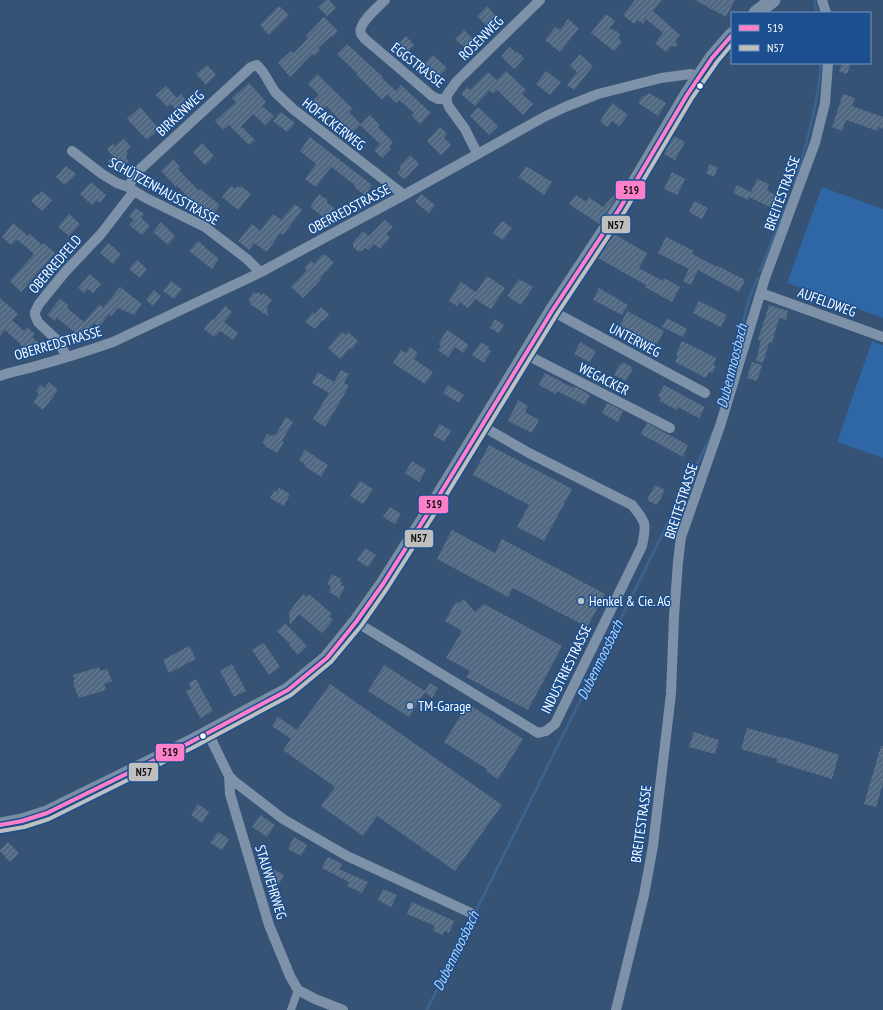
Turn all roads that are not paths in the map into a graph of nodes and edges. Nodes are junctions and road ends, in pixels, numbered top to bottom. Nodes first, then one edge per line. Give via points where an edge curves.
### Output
1 (385, 0) edge
2 (540, 0) edge
3 (773, 0) edge
4 (822, 0) edge
5 (757, 12) edge
6 (826, 12) edge
7 (731, 36) edge
8 (828, 64) edge
9 (257, 66) joint
10 (699, 77) junction
11 (447, 99) junction
12 (72, 151) dead end
13 (477, 153) junction
14 (131, 189) junction
15 (404, 195) junction
16 (260, 272) junction
17 (761, 293) junction
18 (552, 311) junction
19 (883, 337) edge
20 (525, 354) junction
21 (68, 357) junction
22 (0, 376) edge
23 (705, 393) dead end
24 (482, 426) junction
25 (670, 428) dead end
26 (356, 622) junction
27 (208, 733) junction
28 (229, 776) junction
29 (0, 825) edge
30 (471, 913) dead end
31 (298, 990) junction
32 (291, 1010) edge
33 (343, 1010) edge
34 (616, 1010) edge

1 - 11 street, EGGSTRASSE via 363,22 361,34 432,96 438,100
2 - 11 street, ROSENWEG via 456,82 448,92
3 - 5 main road
4 - 6 street
7 - 10 main road
8 - 17 street, BREITESTRASSE via 825,103 815,143
9 - 14 street, BIRKENWEG via 251,67 137,172
9 - 15 street, HOFACKERWEG via 275,92 292,109
10 - 13 street, OBERREDSTRASSE via 691,74 676,75 598,94 544,116
10 - 18 main road via 620,208
11 - 13 street, EGGSTRASSE
12 - 14 street, SCHÜTZENHAUSSTRASSE via 102,174
13 - 15 street, OBERREDSTRASSE
14 - 16 street, SCHÜTZENHAUSSTRASSE via 205,227
14 - 21 street, OBERREDFELD via 101,234 65,272 35,312 38,322 58,341
15 - 16 street, OBERREDSTRASSE
16 - 21 street, OBERREDSTRASSE via 113,342
17 - 19 street, AUFELDWEG
17 - 34 street, BREITESTRASSE via 720,426 681,537 671,694 653,846 644,895
18 - 20 main road
18 - 23 street, UNTERWEG
20 - 24 main road
20 - 25 street, WEGACKER
21 - 22 street, OBERREDSTRASSE
24 - 26 main road via 383,584
24 - 26 street, INDUSTRIESTRASSE via 529,453 632,504 643,518 646,531 642,546 555,724 538,733
26 - 27 main road via 326,658 288,690
27 - 28 street, STAUWEHRWEG
27 - 29 main road via 47,813
28 - 30 street via 283,819 302,830 368,866
28 - 31 street, STAUWEHRWEG via 230,794 269,925
31 - 32 street
31 - 33 street

